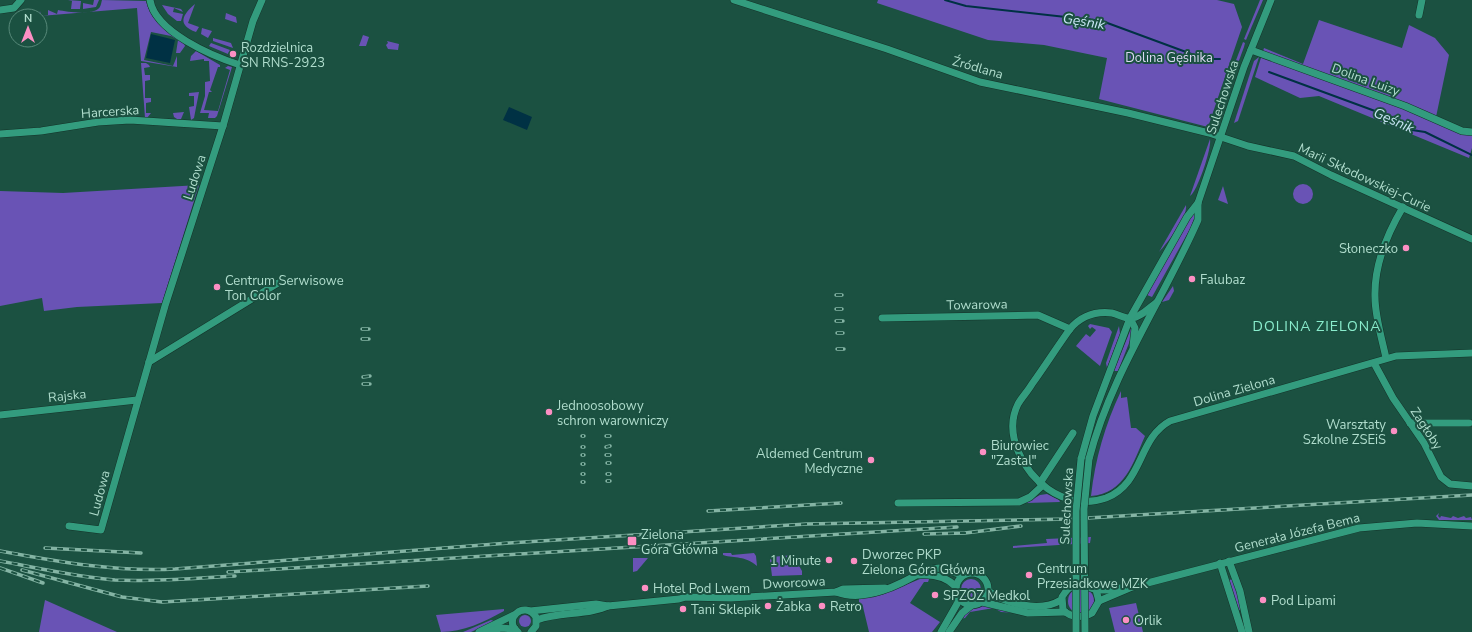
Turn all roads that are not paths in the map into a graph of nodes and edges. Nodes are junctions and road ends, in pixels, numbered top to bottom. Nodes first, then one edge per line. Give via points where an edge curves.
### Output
1 (21, 0) edge
2 (150, 0) edge
3 (262, 0) edge
4 (734, 0) edge
5 (1271, 0) edge
6 (1422, 0) edge
7 (0, 10) edge
8 (1419, 15) dead end
9 (1251, 50) junction
10 (240, 65) junction
11 (223, 126) junction
12 (1472, 132) edge
13 (0, 134) edge
14 (1221, 137) junction
15 (1198, 203) junction
16 (1402, 207) junction
17 (1472, 239) edge
18 (278, 283) dead end
19 (1158, 302) junction
20 (882, 318) dead end
21 (1130, 318) junction
22 (1070, 329) junction
23 (1472, 353) edge
24 (1131, 356) junction
25 (1386, 358) junction
26 (149, 362) junction
27 (1374, 362) junction
28 (137, 400) junction
29 (0, 415) edge
30 (1410, 423) junction
31 (1469, 424) dead end
32 (1073, 433) dead end
33 (1041, 484) junction
34 (1472, 486) edge
35 (898, 503) dead end
36 (69, 526) dead end
37 (1472, 526) edge
38 (1229, 561) junction
39 (1220, 563) junction
40 (917, 575) junction
41 (962, 575) junction
42 (956, 587) junction
43 (1132, 587) junction
44 (988, 590) junction
45 (1096, 590) junction
46 (958, 597) junction
47 (1061, 600) junction
48 (1099, 601) junction
49 (982, 602) junction
50 (972, 605) junction
51 (608, 606) junction
52 (530, 611) junction
53 (1065, 612) junction
54 (514, 615) junction
55 (537, 620) junction
56 (517, 630) edge
57 (479, 632) edge
58 (486, 632) edge
59 (531, 632) edge
60 (941, 632) edge
61 (949, 632) edge
62 (1076, 632) edge
63 (1085, 632) edge
64 (1242, 632) edge
65 (1249, 632) edge

1 - 7 street via 14,8
2 - 10 street via 154,13 168,27 209,55
3 - 10 street, Ludowa
4 - 14 street, Źródlana via 980,82 1128,113
5 - 9 street, Sulechowska
6 - 8 street
9 - 12 street, Dolina Luizy via 1405,106 1462,131
9 - 14 street, Sulechowska
10 - 11 street, Ludowa
11 - 13 street, Harcerska via 130,120
11 - 26 street, Ludowa
14 - 15 street, Sulechowska
14 - 16 street, Marii Skłodowskiej-Curie via 1294,156
15 - 19 street, Sulechowska via 1198,220
15 - 21 street, Sulechowska via 1187,217
16 - 17 street, Marii Skłodowskiej-Curie
16 - 25 street via 1384,247 1375,292 1375,305
18 - 26 street
19 - 21 street
19 - 24 street, Sulechowska
20 - 22 street, Towarowa via 1038,315
21 - 22 street, Sulechowska via 1112,313 1094,314 1078,320
21 - 24 street, Sulechowska via 1135,328
21 - 62 street, Sulechowska, bridge via 1093,416 1081,459 1076,512
22 - 33 street, Sulechowska via 1018,404 1015,413 1014,439 1019,453 1032,475
23 - 25 street, Dolina Zielona via 1411,354
24 - 63 street, Sulechowska, bridge via 1102,417 1089,459 1084,509
25 - 27 street, Dolina Zielona
26 - 28 street, Ludowa
27 - 30 street, Zagłoby via 1393,399
27 - 33 street, Dolina Zielona via 1170,421 1151,438 1131,479 1123,488 1106,498 1074,500 1057,494
28 - 29 street, Rajska
28 - 36 street, Ludowa via 101,530
30 - 31 street
30 - 34 street, Zagłoby via 1444,481 1456,486
32 - 33 street
33 - 35 street via 1030,497 1019,502
37 - 38 street, Generała Józefa Bema via 1417,523 1359,528
38 - 39 street, Generała Józefa Bema
38 - 65 street via 1246,611
39 - 43 street, Generała Józefa Bema
39 - 64 street
40 - 41 street, Dworcowa via 934,568
40 - 42 street, Dworcowa via 939,576
40 - 51 street, Dworcowa via 869,594 843,595 836,592 686,597
41 - 42 street
41 - 44 street via 970,572 980,575 987,581
42 - 46 street
43 - 45 street, Generała Józefa Bema
43 - 48 street, Generała Józefa Bema
44 - 47 street via 1004,600 1024,605 1045,606
44 - 49 street
45 - 47 street via 1084,585 1074,586 1065,592
45 - 48 street
46 - 50 street via 964,603
46 - 60 street via 957,604
47 - 53 street
48 - 53 street via 1096,609 1086,616 1074,616
49 - 50 street
49 - 53 street via 1028,613
50 - 61 street via 962,613
51 - 52 street, Dworcowa via 596,604
51 - 55 street, Dworcowa via 599,610 553,615
52 - 54 street, Dworcowa via 522,610
52 - 55 street
54 - 56 street via 512,622
54 - 57 street
55 - 59 street
56 - 58 street via 506,627

